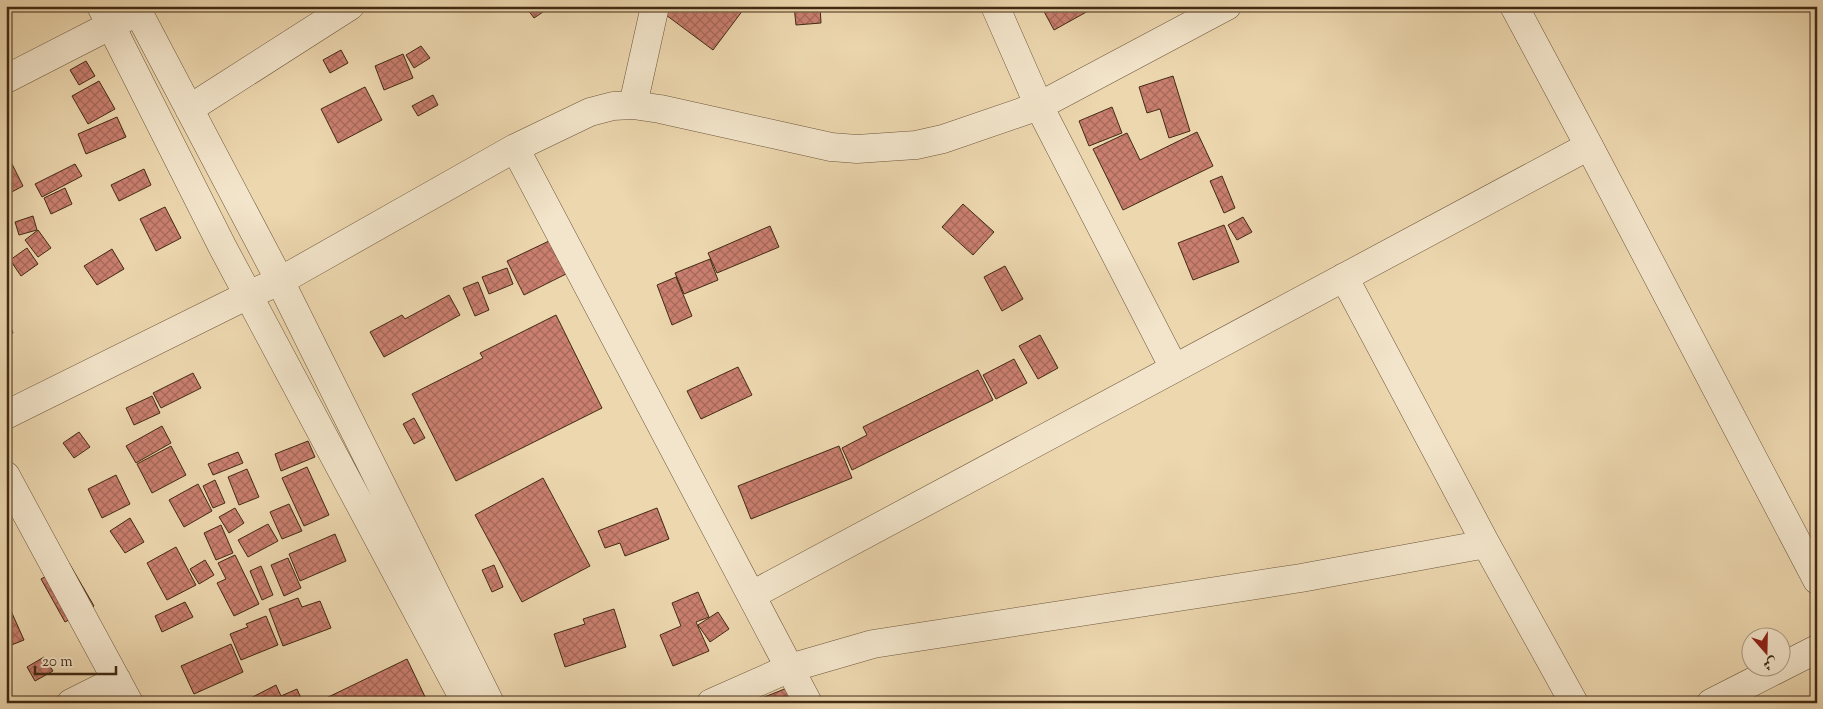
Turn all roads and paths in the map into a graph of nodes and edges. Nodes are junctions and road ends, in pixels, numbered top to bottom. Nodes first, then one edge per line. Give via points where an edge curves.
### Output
1 (350, 6) edge
2 (655, 6) edge
3 (995, 6) edge
4 (1227, 6) edge
5 (1514, 6) edge
6 (136, 9) edge
7 (106, 16) edge
8 (6, 79) edge
9 (633, 105) junction
10 (1038, 106) junction
11 (189, 109) junction
12 (1589, 146) junction
13 (515, 148) junction
14 (1344, 277) junction
15 (280, 281) junction
16 (248, 295) junction
17 (1174, 368) junction
18 (6, 415) edge
19 (6, 476) edge
20 (1486, 544) junction
21 (1817, 580) edge
22 (752, 595) junction
23 (1817, 649) edge
24 (790, 668) junction
25 (123, 692) edge
26 (71, 703) edge
27 (466, 703) edge
28 (490, 703) edge
29 (711, 703) edge
30 (808, 703) edge
31 (1574, 703) edge
32 (1711, 703) edge

1 - 11 street
2 - 9 street
3 - 10 street
4 - 10 street
5 - 12 street
6 - 7 street
6 - 11 street
7 - 8 street
7 - 16 street
9 - 10 street via 831,147 857,149 916,145
9 - 13 street via 590,112
10 - 17 street
11 - 15 street
12 - 14 street
12 - 21 street
13 - 15 street
13 - 22 street
14 - 17 street
14 - 20 street
15 - 16 street
15 - 28 street
16 - 18 street
16 - 27 street
17 - 22 street
19 - 25 street
20 - 24 street via 1300,578 873,644
20 - 31 street
22 - 24 street
23 - 32 street
24 - 29 street
24 - 30 street
25 - 26 street

